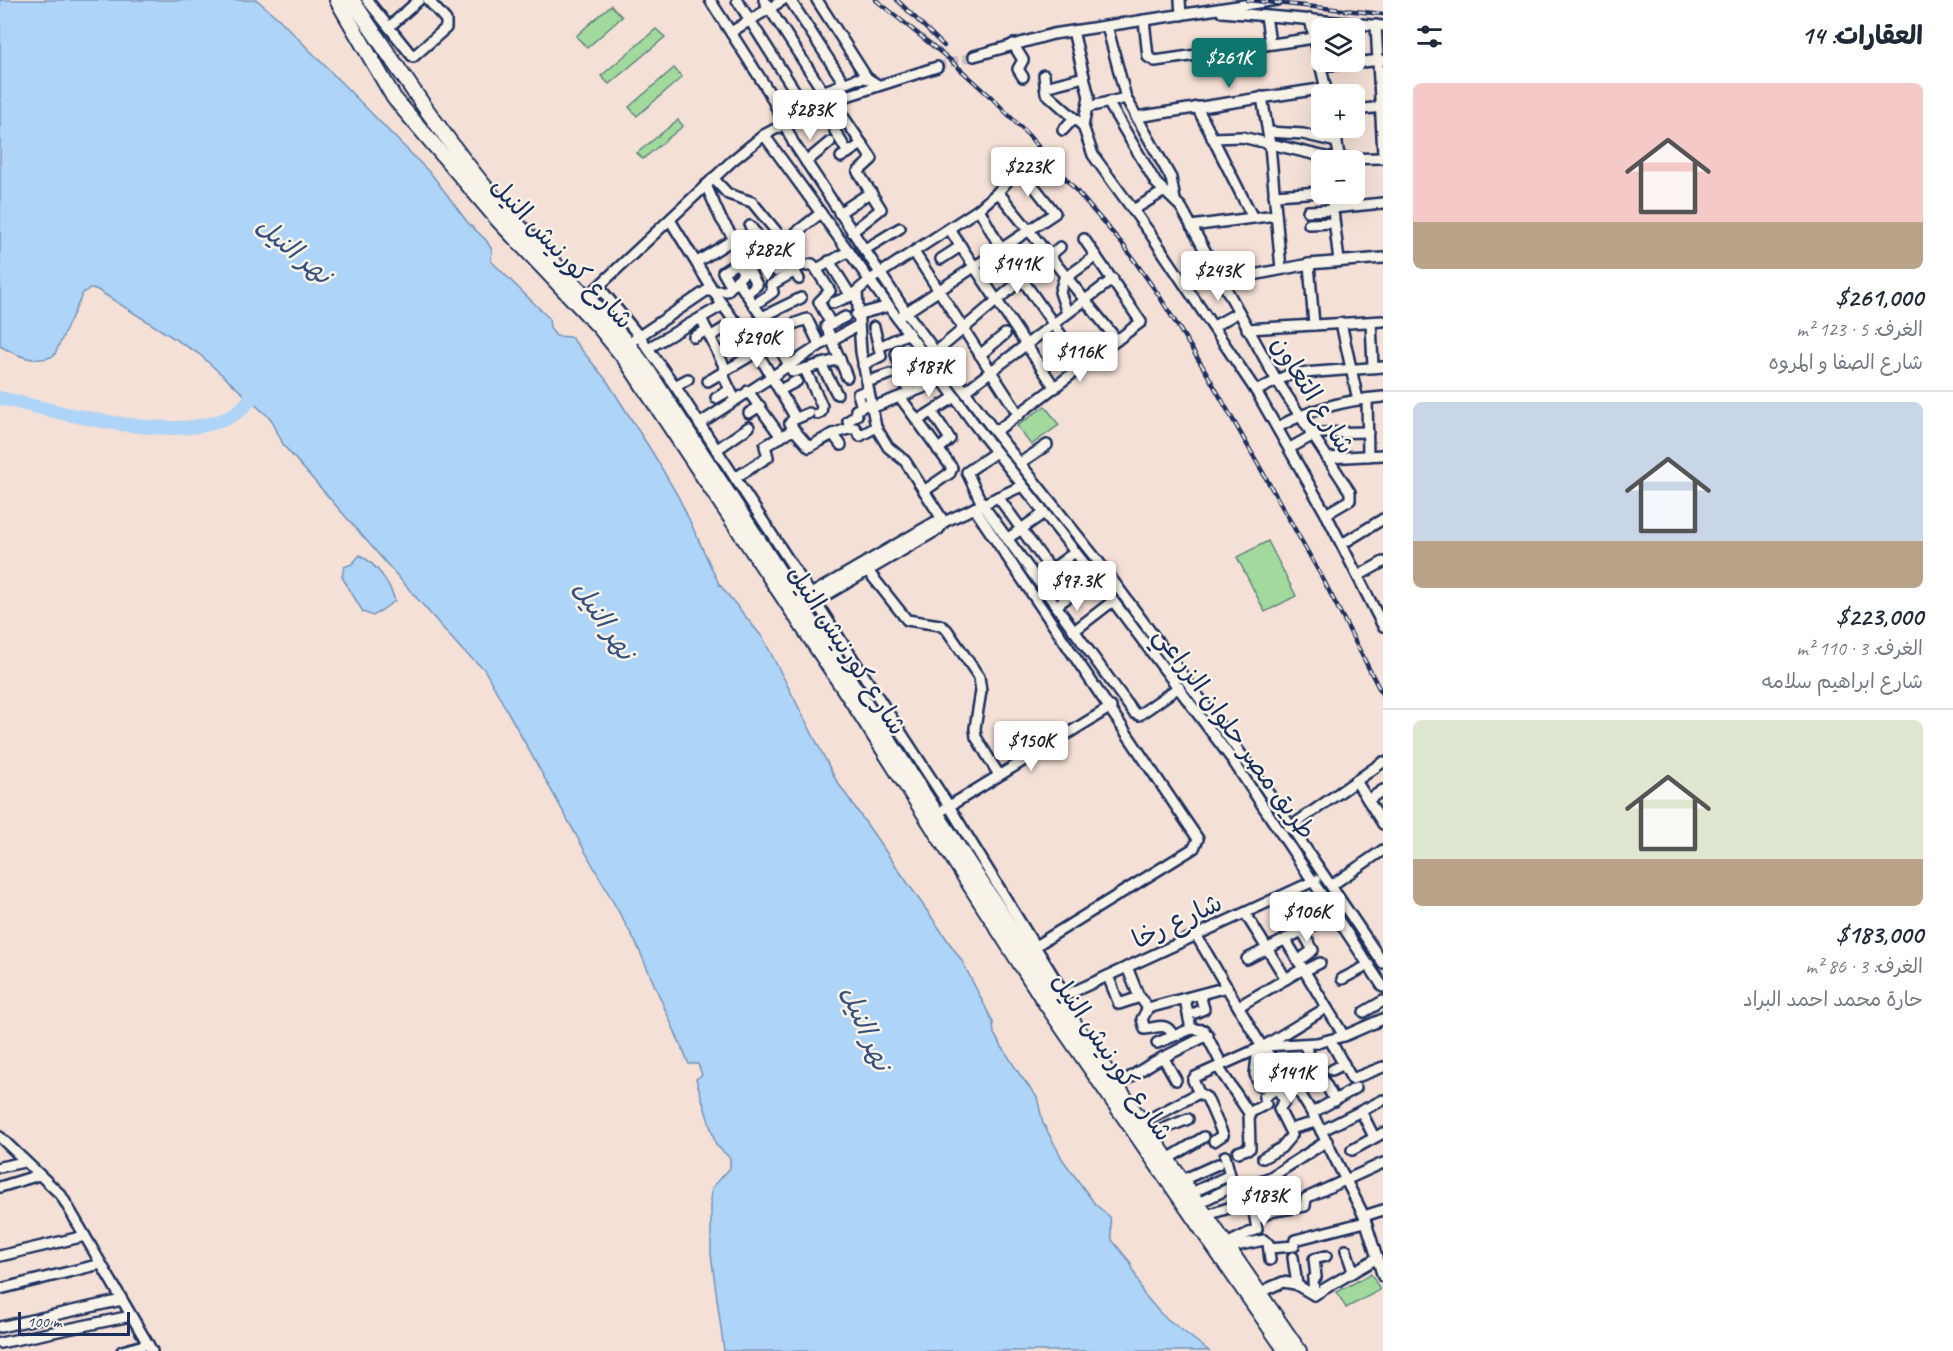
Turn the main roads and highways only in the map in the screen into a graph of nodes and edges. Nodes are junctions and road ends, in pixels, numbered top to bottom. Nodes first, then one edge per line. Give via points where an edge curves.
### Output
1 (338, 0) edge
2 (352, 0) edge
3 (383, 80) junction
4 (407, 80) junction
5 (400, 104) junction
6 (583, 301) junction
7 (994, 911) junction
8 (1056, 1000) junction
9 (1136, 1126) junction
10 (1286, 1351) edge
11 (1299, 1351) edge

1 - 3 highway, شارع كورنيش النيل
2 - 4 highway, شارع كورنيش النيل
3 - 4 highway
3 - 5 highway, شارع كورنيش النيل
4 - 5 highway
4 - 6 highway, شارع كورنيش النيل via 494,198
5 - 6 highway, شارع كورنيش النيل via 498,220
6 - 7 highway, شارع كورنيش النيل via 632,368
6 - 7 highway, شارع كورنيش النيل via 633,340 943,809
7 - 8 highway, شارع كورنيش النيل
7 - 8 highway, شارع كورنيش النيل via 1031,948
8 - 9 highway, شارع كورنيش النيل
8 - 9 highway, شارع كورنيش النيل via 1116,1086
9 - 10 highway, شارع كورنيش النيل
9 - 11 highway, شارع كورنيش النيل via 1149,1136

